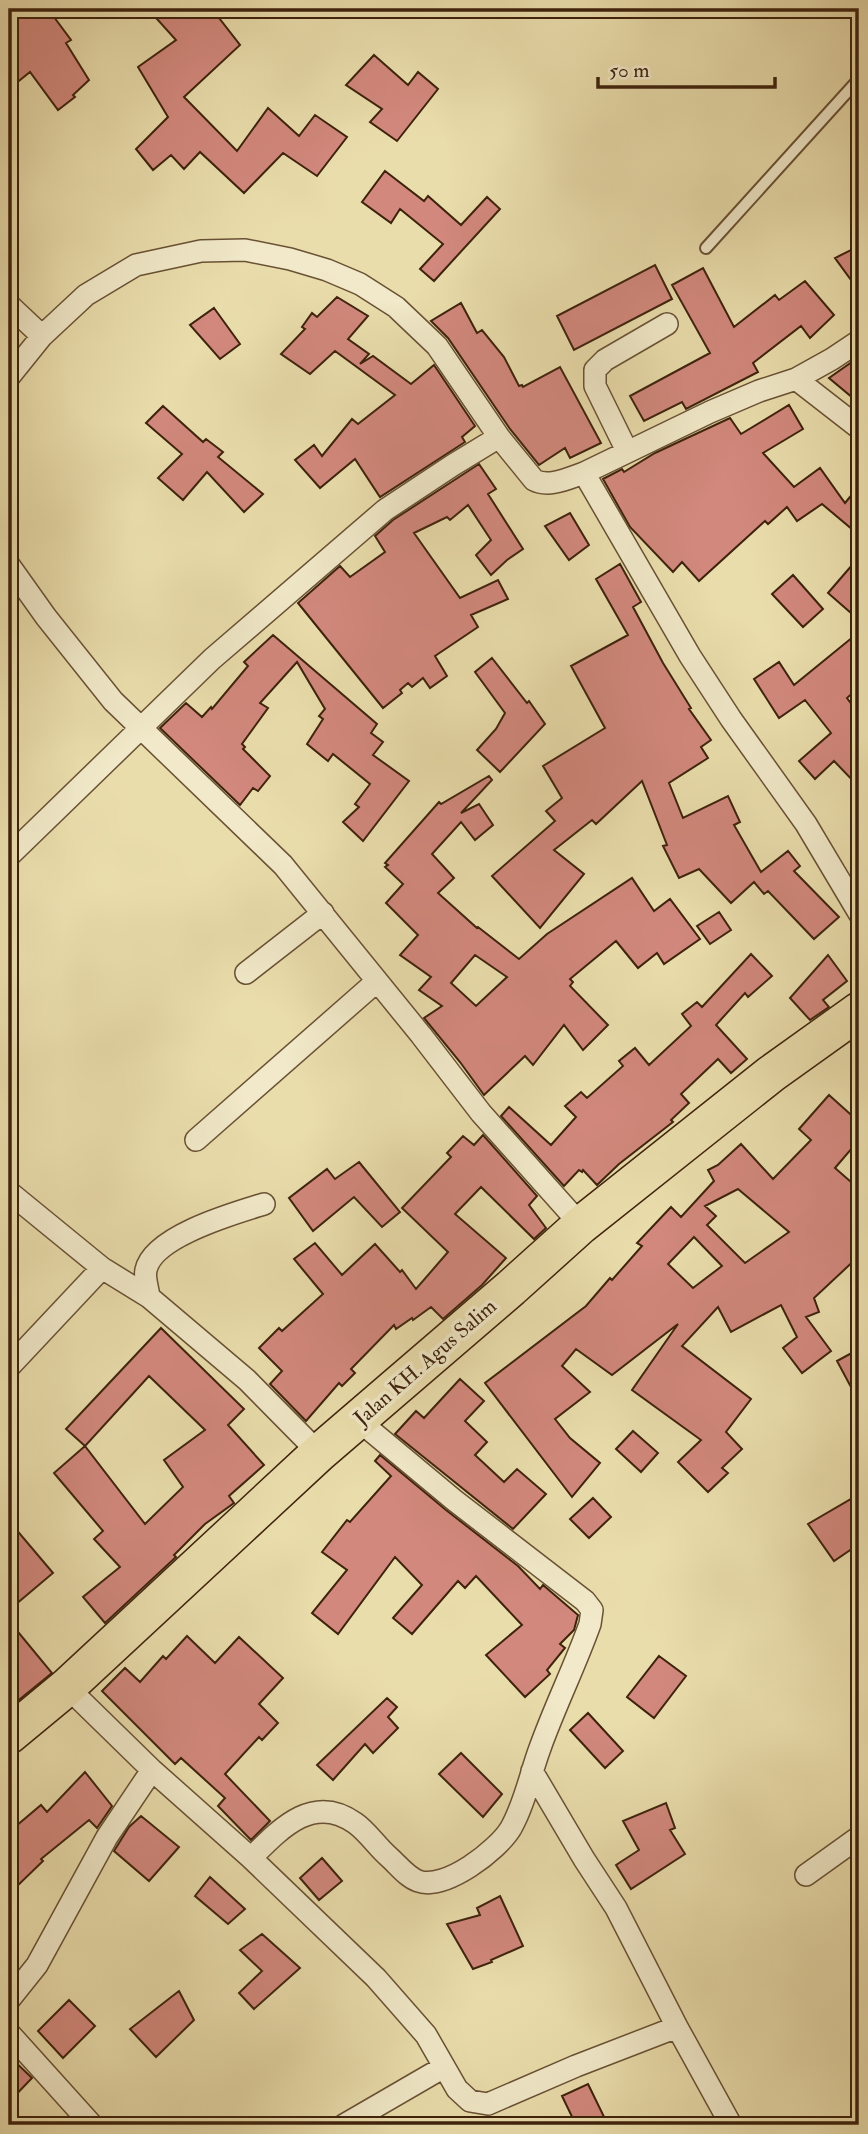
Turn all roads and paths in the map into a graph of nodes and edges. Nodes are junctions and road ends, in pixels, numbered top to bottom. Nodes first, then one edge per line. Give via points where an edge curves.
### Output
1 (859, 79) edge
2 (706, 248) dead end
3 (9, 305) edge
4 (667, 324) dead end
5 (42, 336) junction
6 (859, 341) edge
7 (9, 377) edge
8 (796, 379) junction
9 (859, 428) edge
10 (499, 437) junction
11 (627, 451) junction
12 (584, 473) junction
13 (9, 565) edge
14 (140, 729) junction
15 (9, 856) edge
16 (323, 914) junction
17 (859, 914) edge
18 (246, 973) dead end
19 (376, 982) junction
20 (859, 1011) edge
21 (196, 1140) dead end
22 (9, 1192) edge
23 (264, 1204) dead end
24 (581, 1225) junction
25 (102, 1268) junction
26 (149, 1297) junction
27 (9, 1367) edge
28 (358, 1420) junction
29 (319, 1453) junction
30 (67, 1687) junction
31 (9, 1735) edge
32 (152, 1770) junction
33 (532, 1771) junction
34 (859, 1837) edge
35 (251, 1858) junction
36 (806, 1875) dead end
37 (9, 2000) edge
38 (677, 2026) junction
39 (9, 2033) edge
40 (444, 2067) junction
41 (92, 2125) edge
42 (344, 2125) edge
43 (731, 2125) edge

1 - 2 lane
3 - 5 street
4 - 11 street via 595,370 595,386
5 - 7 street
5 - 10 street via 86,295 136,265 201,251 245,250 290,259 360,284 396,307 437,346
6 - 8 street
8 - 9 street
8 - 11 street
10 - 12 street via 539,483
10 - 14 street via 385,510 212,659
11 - 12 street
12 - 17 street via 690,656 806,824
13 - 14 street via 113,701
14 - 15 street
14 - 16 street via 283,865
16 - 18 street
16 - 19 street
19 - 21 street
19 - 24 street via 481,1113
20 - 24 highway, Jalan KH. Agus Salim via 771,1074
22 - 25 street
23 - 26 street via 211,1221 165,1245 146,1272
24 - 28 highway, Jalan KH. Agus Salim
25 - 26 street
25 - 27 street
26 - 29 street via 247,1380
28 - 29 highway, Jalan KH. Agus Salim
28 - 33 street via 592,1610 583,1646
29 - 30 highway, Jalan KH. Agus Salim
30 - 31 highway, Jalan KH. Agus Salim
30 - 32 street
32 - 35 street
32 - 37 street via 107,1837 37,1965
33 - 35 street via 510,1831 498,1845 447,1879 425,1882 410,1877 355,1823 329,1812 307,1813
33 - 38 street via 616,1908
34 - 36 street
35 - 40 street via 376,1978 426,2035
38 - 40 street via 488,2104 470,2101
38 - 43 street
39 - 41 street
40 - 42 street

